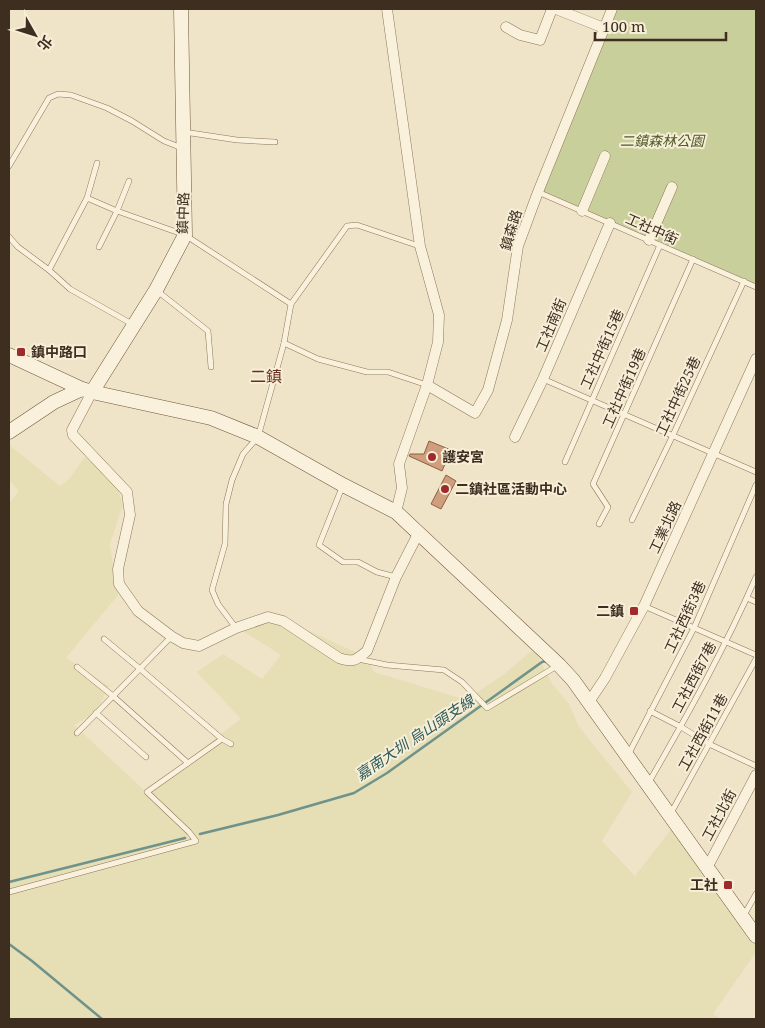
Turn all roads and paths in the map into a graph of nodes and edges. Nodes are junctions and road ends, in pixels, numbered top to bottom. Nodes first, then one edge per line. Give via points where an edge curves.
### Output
1 (181, 9) edge
2 (387, 9) edge
3 (552, 9) edge
4 (556, 9) edge
5 (612, 9) edge
6 (506, 27) dead end
7 (604, 28) junction
8 (183, 131) junction
9 (276, 142) dead end
10 (182, 148) junction
11 (605, 156) dead end
12 (97, 164) dead end
13 (9, 166) edge
14 (129, 181) dead end
15 (672, 187) dead end
16 (538, 192) junction
17 (88, 198) junction
18 (582, 210) junction
19 (117, 211) junction
20 (610, 223) junction
21 (185, 235) junction
22 (9, 237) edge
23 (649, 240) junction
24 (660, 245) junction
25 (420, 246) junction
26 (99, 247) dead end
27 (693, 259) junction
28 (49, 270) junction
29 (744, 281) junction
30 (756, 287) edge
31 (156, 290) junction
32 (291, 304) junction
33 (134, 325) junction
34 (284, 343) junction
35 (9, 355) edge
36 (756, 359) edge
37 (211, 367) dead end
38 (543, 379) junction
39 (427, 385) junction
40 (87, 391) junction
41 (592, 400) junction
42 (625, 415) junction
43 (9, 432) edge
44 (673, 436) junction
45 (258, 437) junction
46 (516, 437) dead end
47 (714, 454) junction
48 (565, 462) dead end
49 (756, 472) edge
50 (343, 485) junction
51 (756, 485) edge
52 (396, 512) junction
53 (632, 520) dead end
54 (599, 524) dead end
55 (418, 534) junction
56 (396, 577) junction
57 (756, 578) edge
58 (747, 598) junction
59 (756, 602) edge
60 (644, 606) junction
61 (236, 628) junction
62 (694, 628) junction
63 (171, 636) junction
64 (104, 639) dead end
65 (726, 641) junction
66 (756, 655) edge
67 (357, 659) junction
68 (756, 659) edge
69 (559, 665) junction
70 (77, 667) dead end
71 (139, 668) junction
72 (113, 696) junction
73 (589, 702) junction
74 (650, 711) junction
75 (96, 713) junction
76 (681, 727) junction
77 (77, 733) dead end
78 (222, 739) junction
79 (231, 744) dead end
80 (709, 744) junction
81 (628, 756) junction
82 (146, 757) dead end
83 (188, 763) junction
84 (756, 766) edge
85 (756, 775) edge
86 (648, 785) junction
87 (669, 816) junction
88 (707, 868) junction
89 (9, 892) edge
90 (756, 894) edge
91 (743, 918) junction
92 (756, 936) edge

1 - 8 street, 鎮中路
2 - 25 street
3 - 6 street via 540,40
4 - 7 street
5 - 7 street, 鎮森路
7 - 16 street, 鎮森路
8 - 9 lane via 237,140
8 - 10 street, 鎮中路
10 - 13 lane via 106,108 71,95 58,94 49,98
10 - 21 street, 鎮中路
11 - 18 street
12 - 17 lane
14 - 19 lane
15 - 23 street
16 - 18 lane, 工社中街
16 - 39 street, 鎮森路 via 518,246 507,320 488,390 475,413
17 - 19 lane
17 - 28 lane
18 - 20 lane, 工社中街
19 - 21 lane
19 - 26 lane
20 - 23 lane, 工社中街
20 - 38 street, 工社南街
21 - 31 street, 鎮中路
21 - 32 lane
22 - 28 lane
23 - 24 lane, 工社中街
24 - 27 lane, 工社中街
24 - 41 lane, 工社中街15巷
25 - 32 lane via 357,224 347,226
25 - 39 street via 439,315 438,342
27 - 29 lane, 工社中街
27 - 42 lane, 工社中街19巷
28 - 33 lane via 70,290
29 - 30 lane, 工社中街
29 - 44 lane, 工社中街25巷
31 - 33 street, 鎮中路
31 - 37 lane via 208,331
32 - 34 lane
33 - 40 street, 鎮中路
34 - 39 lane via 318,359 367,372 388,372
34 - 45 lane
35 - 40 street
36 - 47 street, 工業北路
38 - 41 lane
38 - 46 street, 工社南街
39 - 52 street via 399,464 402,488
40 - 43 street via 54,402
40 - 45 street via 211,418
40 - 63 street via 72,430 73,436 127,492 130,515 118,569 119,584 138,611
41 - 42 lane
41 - 48 lane, 工社中街15巷
42 - 44 lane
42 - 54 lane, 工社中街19巷 via 593,484 608,507
44 - 47 lane
44 - 53 lane, 工社中街25巷
45 - 50 street
45 - 61 lane via 243,454 232,480 226,504 225,544 212,590
47 - 49 lane
47 - 60 street, 工業北路
50 - 52 street
50 - 56 lane via 319,545 343,562 358,562
51 - 62 lane, 工社西街3巷
52 - 55 street
55 - 56 street
55 - 69 street
56 - 67 street via 366,650
57 - 58 lane, 工社西街7巷
58 - 59 lane
58 - 65 lane, 工社西街7巷
60 - 62 lane
60 - 73 street, 工業北路
61 - 63 street via 199,646
61 - 67 street via 268,617 283,620 340,658 349,662
62 - 65 lane
62 - 74 lane, 工社西街3巷
63 - 71 lane
64 - 71 lane
65 - 66 lane
65 - 76 lane, 工社西街7巷
67 - 69 lane via 444,670 462,682 487,708
68 - 80 lane, 工社西街11巷
69 - 73 street
70 - 72 lane
71 - 72 lane
71 - 78 lane
72 - 75 lane
72 - 83 lane
73 - 81 street
74 - 76 lane
74 - 81 lane, 工社西街3巷
75 - 77 lane
75 - 82 lane
76 - 80 lane
76 - 86 lane, 工社西街7巷
78 - 79 lane
78 - 83 lane
80 - 84 lane
80 - 87 lane, 工社西街11巷
81 - 86 street
83 - 89 lane via 147,792 196,841
85 - 88 street, 工社北街
86 - 87 street
87 - 88 street
88 - 91 street
90 - 91 lane
91 - 92 street

